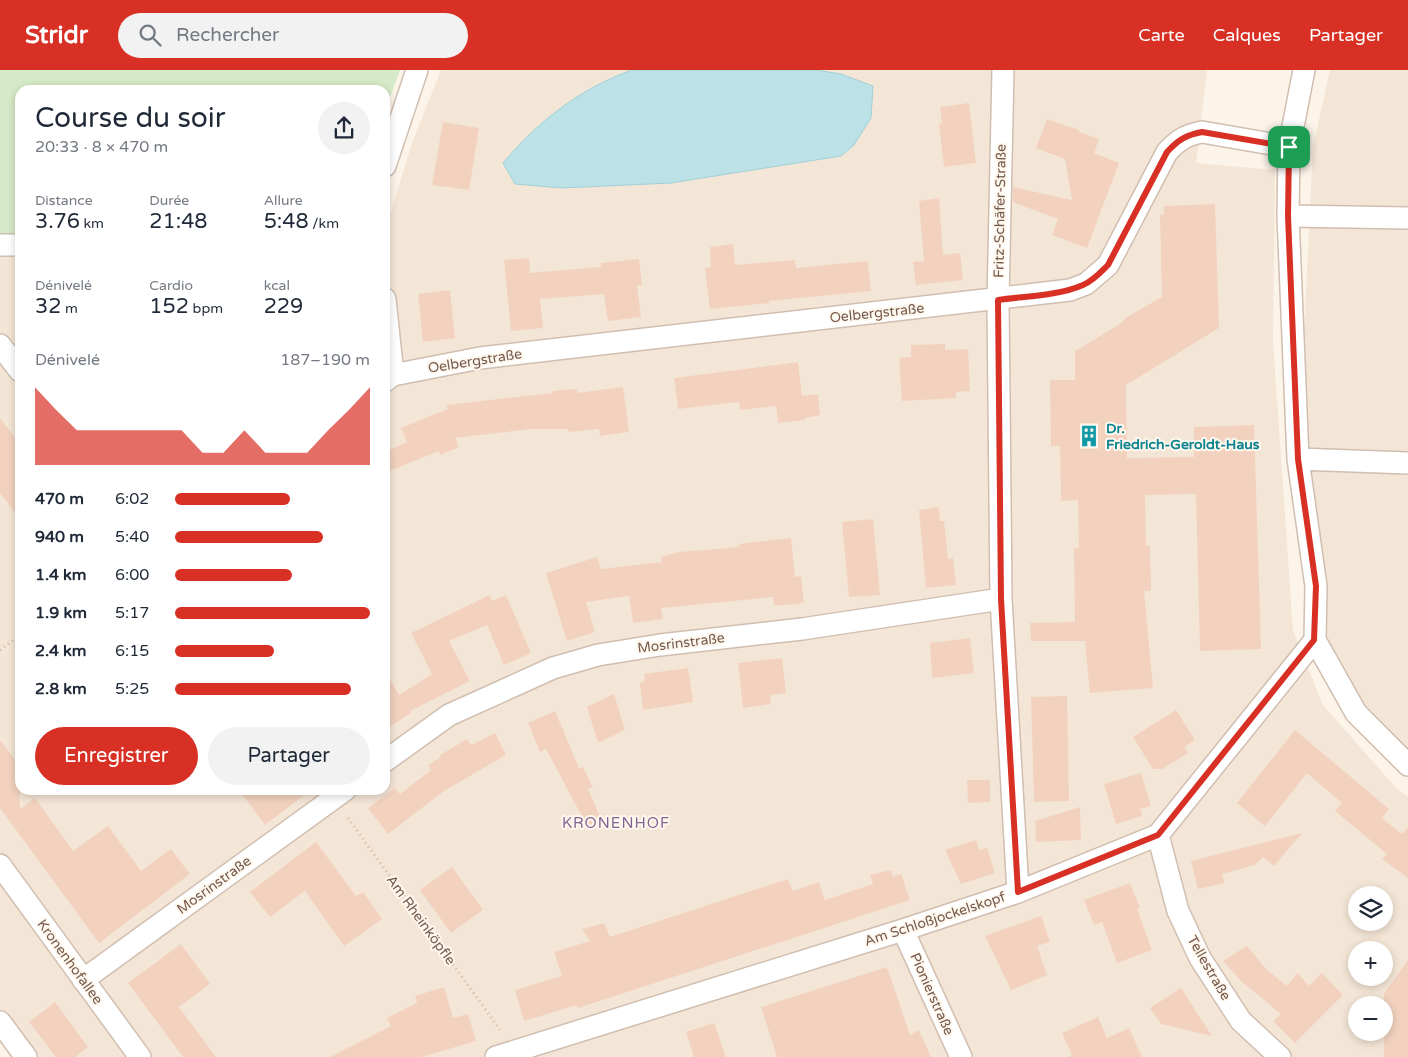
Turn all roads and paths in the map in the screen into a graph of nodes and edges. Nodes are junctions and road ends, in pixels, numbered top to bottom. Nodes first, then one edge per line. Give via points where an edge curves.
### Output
1 (417, 70) edge
2 (1003, 70) edge
3 (1304, 70) edge
4 (1289, 147) junction
5 (390, 151) edge
6 (1288, 216) junction
7 (1408, 218) edge
8 (0, 245) edge
9 (15, 245) edge
10 (998, 300) junction
11 (0, 344) edge
12 (15, 364) edge
13 (390, 378) edge
14 (1298, 459) junction
15 (1408, 462) edge
16 (1001, 599) junction
17 (15, 639) edge
18 (1314, 640) junction
19 (0, 650) edge
20 (390, 757) edge
21 (1408, 765) edge
22 (339, 795) edge
23 (341, 795) edge
24 (1158, 835) junction
25 (0, 866) edge
26 (1018, 892) junction
27 (903, 930) junction
28 (83, 980) junction
29 (0, 1022) edge
30 (505, 1054) edge
31 (26, 1057) edge
32 (140, 1057) edge
33 (961, 1057) edge
34 (1280, 1057) edge

1 - 5 street
2 - 10 street, Fritz-Schäfer-Straße
3 - 4 street
4 - 6 street
4 - 10 street, Oelbergstraße via 1202,132 1178,140 1167,152 1108,265 1086,284 1070,290
6 - 7 street
6 - 14 street
8 - 9 street
10 - 13 street, Oelbergstraße via 480,358
10 - 16 street, Fritz-Schäfer-Straße
11 - 12 street
14 - 15 street
14 - 18 street via 1316,586
16 - 20 street, Mosrinstraße via 598,655 552,668 449,715
16 - 26 street, Fritz-Schäfer-Straße
17 - 19 path
18 - 21 street via 1356,713
18 - 24 street, Am Schloßjockelskopf
22 - 28 street, Mosrinstraße
23 - 30 path, Am Rheinköpfle
24 - 26 street, Am Schloßjockelskopf
24 - 34 street, Tellestraße via 1178,911 1200,958 1241,1021
25 - 28 street, Kronenhofallee
26 - 27 street, Am Schloßjockelskopf
27 - 30 street, Am Schloßjockelskopf
27 - 33 street, Pionierstraße
28 - 32 street, Kronenhofallee
29 - 31 street

